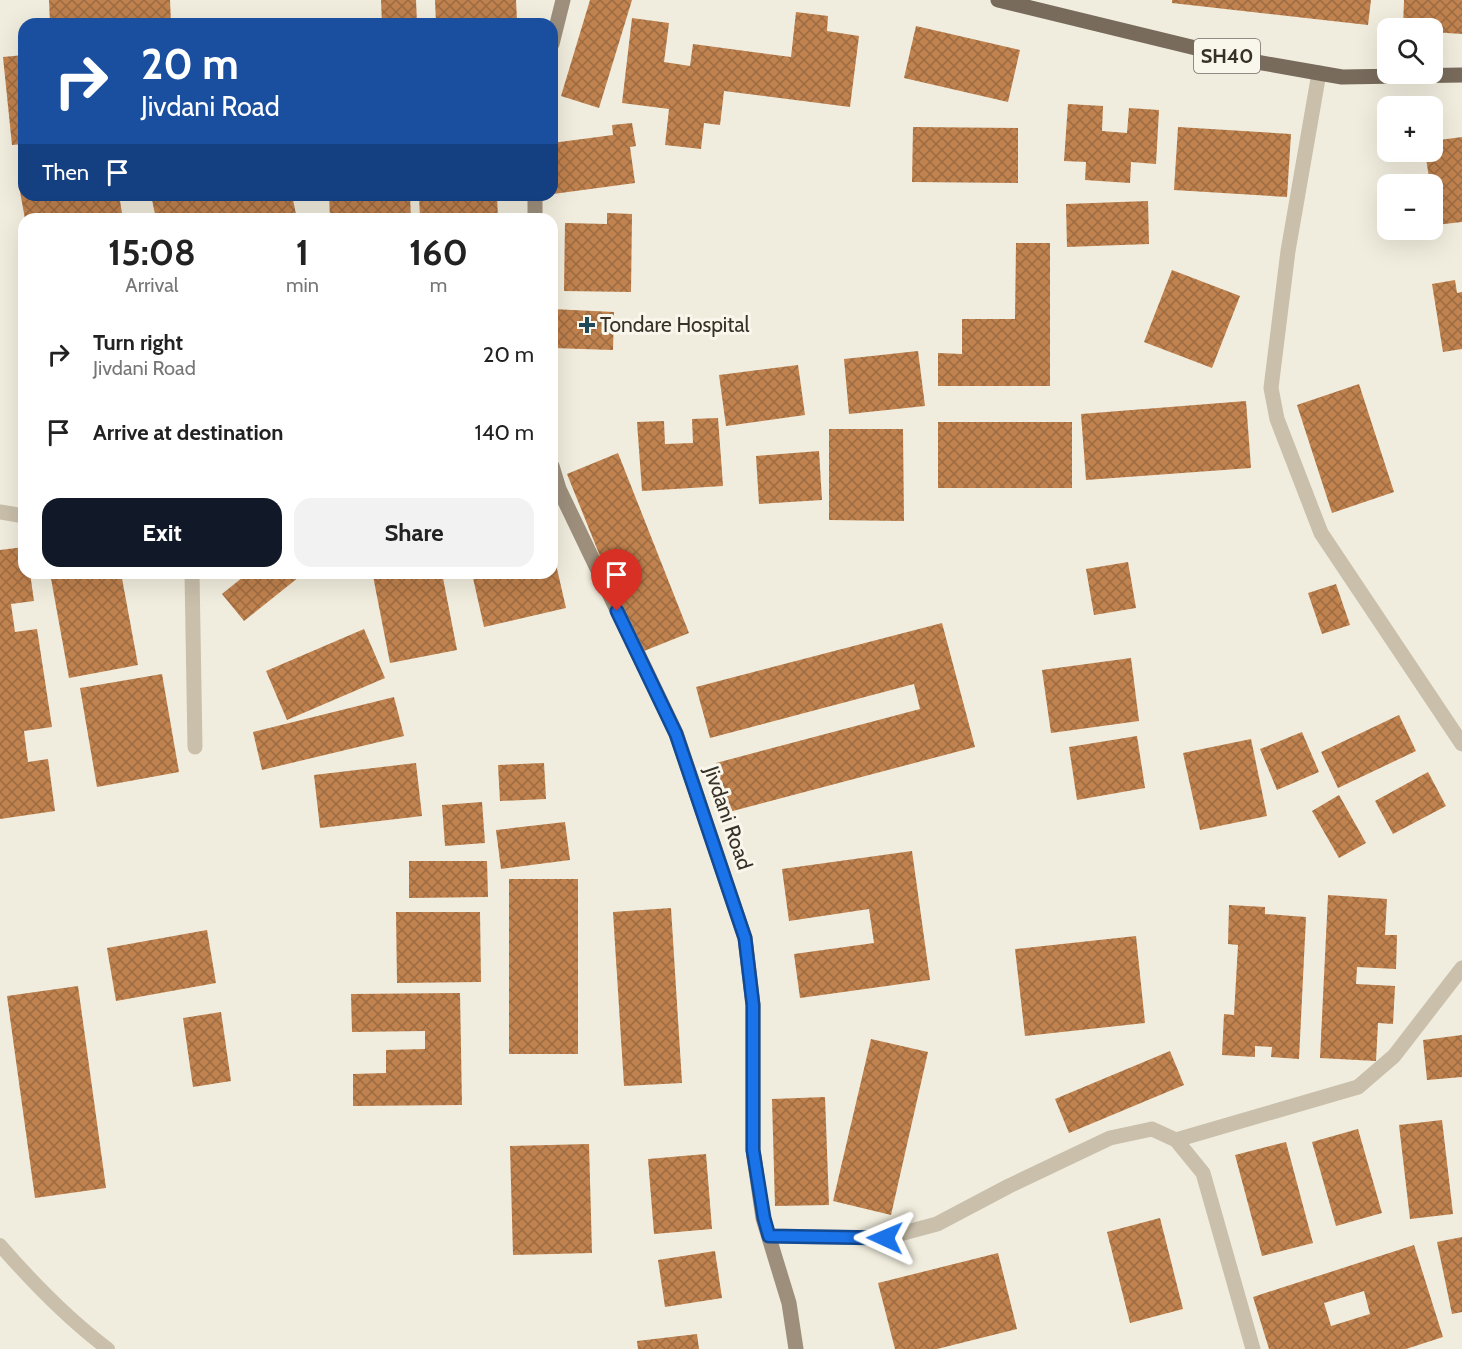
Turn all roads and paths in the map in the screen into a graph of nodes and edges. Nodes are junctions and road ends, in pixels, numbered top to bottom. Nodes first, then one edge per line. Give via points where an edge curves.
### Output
1 (564, 0) edge
2 (998, 0) edge
3 (558, 22) edge
4 (1319, 73) junction
5 (1462, 75) edge
6 (558, 486) edge
7 (0, 512) edge
8 (18, 515) edge
9 (192, 579) edge
10 (1462, 744) edge
11 (195, 747) dead end
12 (1462, 968) edge
13 (1176, 1140) junction
14 (769, 1236) junction
15 (0, 1245) edge
16 (108, 1349) edge
17 (796, 1349) edge
18 (1253, 1349) edge

1 - 3 main road
2 - 4 main road, SH40 via 1245,60
4 - 5 main road, SH40 via 1342,77
4 - 10 street via 1288,251 1271,388 1277,419 1321,533
6 - 14 main road, Jivdani Road via 676,734 745,938 753,1005 753,1150
7 - 8 street
9 - 11 street
12 - 13 street via 1394,1056 1358,1087
13 - 14 street via 1152,1129 1110,1138 937,1224 885,1238
13 - 18 street via 1203,1173
14 - 17 main road, Jivdani Road via 789,1303
15 - 16 lane via 34,1284

